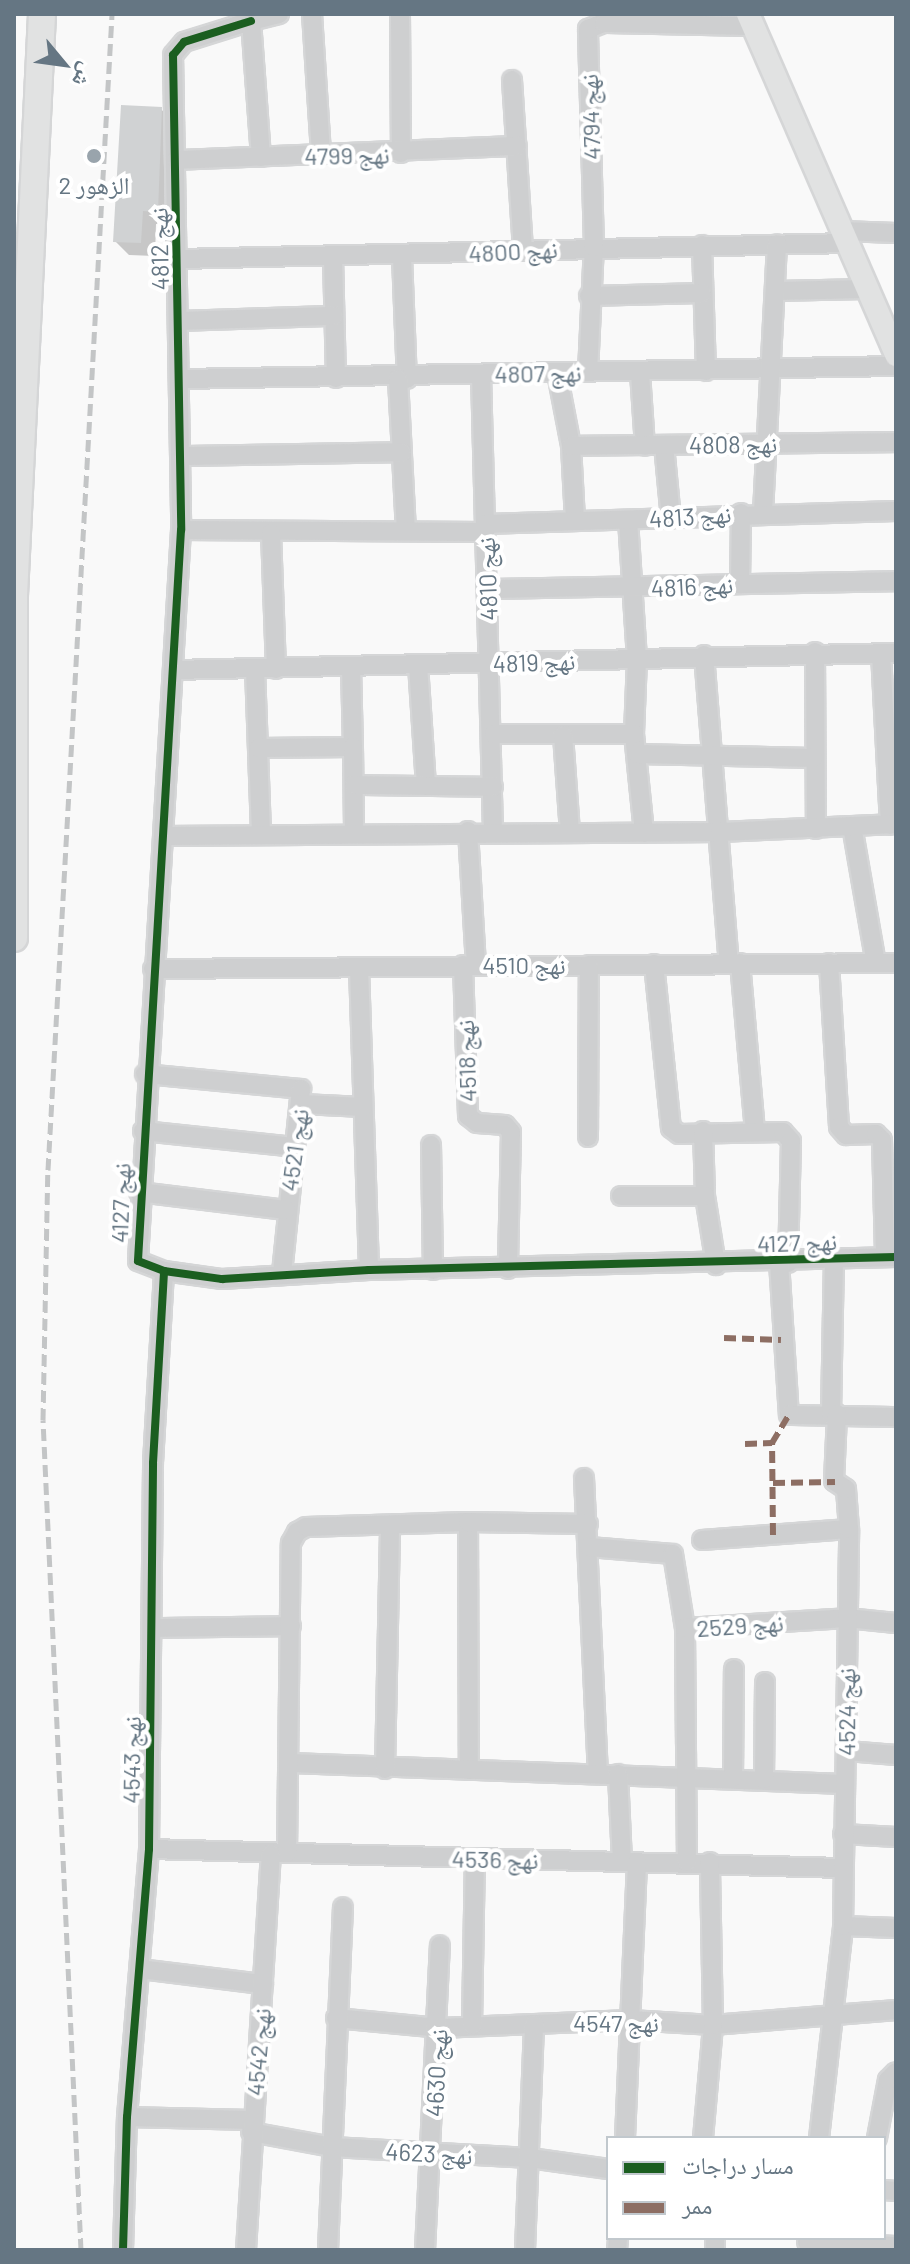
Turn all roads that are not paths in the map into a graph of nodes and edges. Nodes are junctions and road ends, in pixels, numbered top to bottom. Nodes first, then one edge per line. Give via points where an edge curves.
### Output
1 (42, 14) edge
2 (279, 14) edge
3 (312, 14) edge
4 (400, 14) edge
5 (751, 20) edge
6 (251, 21) junction
7 (512, 80) dead end
8 (517, 146) junction
9 (401, 153) junction
10 (321, 155) junction
11 (261, 157) junction
12 (177, 160) junction
13 (896, 233) edge
14 (844, 237) junction
15 (777, 244) junction
16 (702, 245) junction
17 (594, 247) junction
18 (523, 250) junction
19 (333, 257) junction
20 (402, 257) junction
21 (179, 259) junction
22 (866, 289) junction
23 (775, 291) junction
24 (702, 293) junction
25 (589, 296) junction
26 (334, 316) junction
27 (180, 321) junction
28 (896, 355) edge
29 (896, 366) edge
30 (771, 370) junction
31 (706, 371) junction
32 (588, 372) junction
33 (557, 373) junction
34 (640, 373) junction
35 (481, 374) junction
36 (336, 378) junction
37 (181, 379) junction
38 (402, 379) junction
39 (896, 442) edge
40 (767, 443) junction
41 (571, 446) junction
42 (654, 446) junction
43 (402, 452) junction
44 (181, 456) junction
45 (896, 511) edge
46 (763, 512) junction
47 (741, 513) junction
48 (671, 519) junction
49 (628, 520) junction
50 (575, 521) junction
51 (485, 528) junction
52 (181, 530) junction
53 (406, 530) junction
54 (271, 533) junction
55 (896, 581) edge
56 (740, 584) junction
57 (488, 589) junction
58 (632, 589) junction
59 (815, 652) junction
60 (888, 653) edge
61 (704, 655) junction
62 (637, 659) junction
63 (490, 663) junction
64 (418, 665) junction
65 (351, 667) junction
66 (255, 669) junction
67 (276, 669) junction
68 (173, 670) junction
69 (890, 702) edge
70 (494, 734) junction
71 (634, 734) junction
72 (563, 735) junction
73 (353, 747) junction
74 (259, 748) junction
75 (891, 748) edge
76 (711, 753) junction
77 (637, 754) junction
78 (813, 758) junction
79 (354, 785) junction
80 (426, 786) junction
81 (493, 787) junction
82 (893, 824) edge
83 (852, 826) junction
84 (816, 829) junction
85 (468, 831) junction
86 (493, 831) junction
87 (354, 832) junction
88 (570, 832) junction
89 (644, 832) junction
90 (720, 832) junction
91 (261, 835) junction
92 (163, 836) junction
93 (14, 938) edge
94 (734, 963) junction
95 (829, 963) junction
96 (876, 963) junction
97 (896, 963) edge
98 (654, 964) junction
99 (470, 965) junction
100 (589, 965) junction
101 (359, 968) junction
102 (153, 969) junction
103 (145, 1074) junction
104 (302, 1104) junction
105 (363, 1107) junction
106 (143, 1131) junction
107 (703, 1131) junction
108 (755, 1131) junction
109 (588, 1137) dead end
110 (431, 1145) dead end
111 (294, 1147) junction
112 (139, 1192) junction
113 (621, 1196) dead end
114 (705, 1196) junction
115 (286, 1210) junction
116 (890, 1257) edge
117 (834, 1261) junction
118 (783, 1262) junction
119 (716, 1265) junction
120 (508, 1269) junction
121 (369, 1270) junction
122 (433, 1270) junction
123 (164, 1271) junction
124 (282, 1273) junction
125 (834, 1414) junction
126 (896, 1417) edge
127 (584, 1478) dead end
128 (468, 1522) junction
129 (588, 1524) junction
130 (390, 1525) junction
131 (849, 1529) junction
132 (702, 1540) dead end
133 (589, 1547) junction
134 (847, 1618) junction
135 (896, 1623) edge
136 (291, 1626) junction
137 (154, 1628) junction
138 (685, 1628) junction
139 (734, 1669) dead end
140 (765, 1682) dead end
141 (847, 1751) junction
142 (896, 1755) edge
143 (291, 1763) junction
144 (385, 1769) junction
145 (469, 1770) junction
146 (598, 1774) junction
147 (618, 1774) junction
148 (687, 1777) junction
149 (733, 1777) junction
150 (764, 1779) junction
151 (845, 1784) junction
152 (843, 1834) junction
153 (896, 1837) edge
154 (149, 1849) junction
155 (279, 1854) junction
156 (475, 1859) junction
157 (629, 1862) junction
158 (687, 1862) junction
159 (710, 1862) junction
160 (841, 1868) junction
161 (343, 1907) dead end
162 (843, 1926) junction
163 (896, 1928) edge
164 (440, 1945) dead end
165 (140, 1969) junction
166 (263, 1984) junction
167 (896, 2010) edge
168 (836, 2017) junction
169 (336, 2018) junction
170 (630, 2020) junction
171 (534, 2024) junction
172 (472, 2025) junction
173 (713, 2025) junction
174 (439, 2028) junction
175 (896, 2072) edge
176 (127, 2117) junction
177 (252, 2126) junction
178 (625, 2136) edge
179 (703, 2136) edge
180 (819, 2136) edge
181 (877, 2136) edge
182 (332, 2147) junction
183 (432, 2153) junction
184 (530, 2158) junction
185 (606, 2169) edge
186 (807, 2243) edge
187 (896, 2246) edge
188 (123, 2250) edge
189 (246, 2250) edge
190 (328, 2250) edge
191 (425, 2250) edge
192 (525, 2250) edge

1 - 93 highway via 14,595
2 - 6 street
3 - 10 street
4 - 9 street
5 - 14 main road
5 - 17 street, نهج 4794 via 604,23 588,29
6 - 11 street
6 - 12 street, نهج 4812 via 184,42 174,51
7 - 8 street
8 - 9 street, نهج 4799
8 - 18 street
9 - 10 street, نهج 4799
10 - 11 street, نهج 4799
11 - 12 street, نهج 4799
12 - 21 street, نهج 4812
13 - 14 street, نهج 4800
14 - 15 street, نهج 4800
14 - 22 main road
15 - 16 street, نهج 4800
15 - 23 street
16 - 17 street, نهج 4800
16 - 24 street
17 - 18 street, نهج 4800
17 - 25 street, نهج 4794
18 - 20 street, نهج 4800
19 - 20 street, نهج 4800
19 - 21 street, نهج 4800
19 - 26 street
20 - 38 street
21 - 27 street, نهج 4812
22 - 23 street
22 - 28 main road
23 - 30 street
24 - 25 street
24 - 31 street
25 - 32 street, نهج 4794
26 - 27 street
26 - 36 street
27 - 37 street, نهج 4812
29 - 30 street, نهج 4807
30 - 31 street, نهج 4807
30 - 40 street
31 - 34 street, نهج 4807
32 - 33 street, نهج 4807
32 - 34 street, نهج 4807
33 - 35 street, نهج 4807
33 - 41 street
34 - 42 street
35 - 38 street, نهج 4807
35 - 51 street, نهج 4810
36 - 37 street, نهج 4807
36 - 38 street, نهج 4807
37 - 44 street, نهج 4812
38 - 43 street
39 - 40 street, نهج 4808
40 - 42 street, نهج 4808
40 - 46 street
41 - 42 street, نهج 4808
41 - 50 street
42 - 48 street
43 - 44 street
43 - 53 street
44 - 52 street, نهج 4812
45 - 46 street, نهج 4813
46 - 47 street, نهج 4813
47 - 48 street, نهج 4813
47 - 56 street
48 - 49 street, نهج 4813
49 - 50 street, نهج 4813
49 - 58 street
50 - 51 street, نهج 4813
51 - 53 street, نهج 4813
51 - 57 street, نهج 4810
52 - 54 street, نهج 4813
52 - 68 street, نهج 4127
53 - 54 street, نهج 4813
54 - 67 street
55 - 56 street, نهج 4816
56 - 58 street, نهج 4816
57 - 58 street, نهج 4816
57 - 63 street, نهج 4810
58 - 62 street
59 - 60 street, نهج 4819
59 - 61 street, نهج 4819
59 - 78 street
60 - 69 street
61 - 62 street, نهج 4819
61 - 76 street
62 - 63 street, نهج 4819
62 - 71 street
63 - 64 street, نهج 4819
63 - 70 street, نهج 4810
64 - 65 street, نهج 4819
64 - 80 street
65 - 67 street, نهج 4819
65 - 73 street
66 - 67 street, نهج 4819
66 - 68 street, نهج 4819
66 - 74 street
68 - 92 street, نهج 4127
69 - 75 street
70 - 72 street
70 - 81 street, نهج 4810
71 - 72 street
71 - 77 street
72 - 88 street
73 - 74 street
73 - 79 street
74 - 91 street
75 - 82 street
76 - 77 street
76 - 78 street
76 - 90 street
77 - 89 street
78 - 84 street
79 - 80 street
79 - 87 street
80 - 81 street
81 - 86 street, نهج 4810
82 - 83 street
83 - 84 street
83 - 96 street
84 - 90 street
85 - 86 street
85 - 87 street
85 - 99 street, نهج 4518
86 - 88 street
87 - 91 street
88 - 89 street
89 - 90 street
90 - 94 street
91 - 92 street
92 - 102 street, نهج 4127
94 - 95 street, نهج 4510
94 - 98 street, نهج 4510
94 - 108 street
95 - 96 street, نهج 4510
95 - 116 street via 839,1127 846,1135 876,1134 882,1142
96 - 97 street, نهج 4510
98 - 100 street, نهج 4510
98 - 107 street via 671,1128 679,1134
99 - 100 street, نهج 4510
99 - 101 street, نهج 4510
99 - 120 street, نهج 4518 via 468,1116 511,1132
100 - 109 street
101 - 102 street, نهج 4510
101 - 105 street
102 - 103 street, نهج 4127
103 - 104 street, نهج 4521 via 292,1085 301,1089
103 - 106 street, نهج 4127
104 - 105 street
104 - 111 street, نهج 4521
105 - 121 street
106 - 111 street
106 - 112 street, نهج 4127
107 - 108 street
107 - 114 street
108 - 118 street via 783,1132 791,1141
110 - 122 street
111 - 115 street, نهج 4521
112 - 115 street
112 - 123 street, نهج 4127 via 138,1261
113 - 114 street
114 - 119 street
115 - 124 street, نهج 4521
116 - 117 street, نهج 4127
117 - 118 street, نهج 4127
117 - 125 street
118 - 119 street, نهج 4127
118 - 125 street via 789,1415
119 - 120 street, نهج 4127
120 - 122 street, نهج 4127
121 - 122 street, نهج 4127
121 - 124 street, نهج 4127
123 - 124 street, نهج 4127 via 222,1279
123 - 137 street, نهج 4543 via 153,1463
125 - 126 street
125 - 131 street, نهج 4524 via 834,1481 846,1489
127 - 129 street
128 - 129 street
128 - 130 street
128 - 145 street
129 - 133 street
130 - 136 street, نهج 4542 via 306,1527 297,1532 291,1543
130 - 144 street
131 - 132 street
131 - 134 street, نهج 4524
133 - 138 street via 673,1554
133 - 146 street
134 - 135 street, نهج 2529
134 - 138 street, نهج 2529
134 - 141 street, نهج 4524
136 - 137 street
136 - 143 street, نهج 4542
137 - 154 street, نهج 4543
138 - 148 street, نهج 2529
139 - 149 street
140 - 150 street
141 - 142 street
141 - 151 street, نهج 4524
143 - 144 street
143 - 155 street, نهج 4542
144 - 145 street
145 - 146 street
146 - 147 street
147 - 148 street
147 - 157 street
148 - 149 street
148 - 158 street, نهج 2529
149 - 150 street
150 - 151 street
151 - 152 street, نهج 4524
152 - 153 street
152 - 160 street, نهج 4524
154 - 155 street, نهج 4536
154 - 165 street, نهج 4543
155 - 156 street, نهج 4536
155 - 166 street, نهج 4542
156 - 157 street, نهج 4536
156 - 172 street
157 - 158 street, نهج 4536
157 - 170 street
158 - 159 street, نهج 4536
159 - 160 street, نهج 4536
159 - 173 street
160 - 162 street, نهج 4524
161 - 169 street
162 - 163 street
162 - 168 street, نهج 4524
164 - 174 street, نهج 4630
165 - 166 street
165 - 176 street, نهج 4543
166 - 177 street, نهج 4542
167 - 168 street, نهج 4547
168 - 173 street, نهج 4547
168 - 180 street, نهج 4524
169 - 174 street, نهج 4547
169 - 182 street
170 - 171 street, نهج 4547
170 - 173 street, نهج 4547
170 - 178 street
171 - 172 street, نهج 4547
171 - 184 street
172 - 174 street, نهج 4547
173 - 179 street
174 - 183 street, نهج 4630
175 - 181 street via 888,2080
176 - 177 street, نهج 4623
176 - 188 street, نهج 4543
177 - 182 street, نهج 4623
177 - 189 street, نهج 4542
182 - 183 street, نهج 4623
182 - 190 street
183 - 184 street, نهج 4623
183 - 191 street, نهج 4630
184 - 185 street, نهج 4623
184 - 192 street
186 - 187 street

